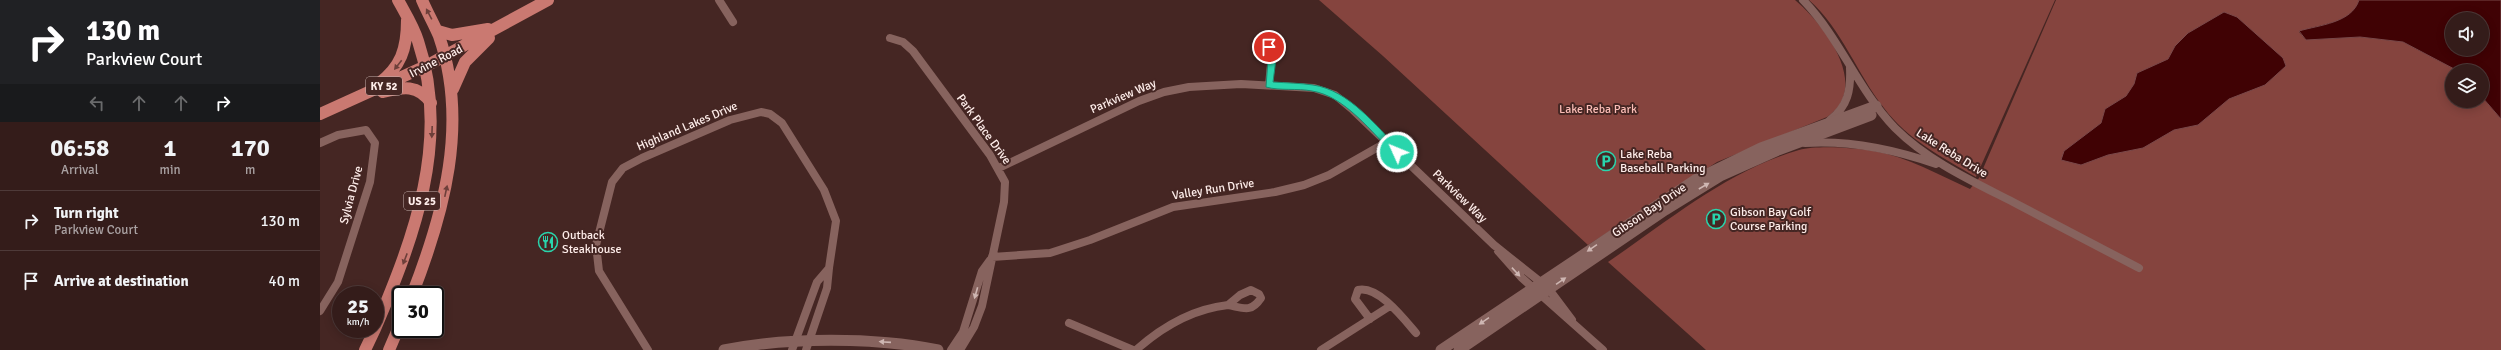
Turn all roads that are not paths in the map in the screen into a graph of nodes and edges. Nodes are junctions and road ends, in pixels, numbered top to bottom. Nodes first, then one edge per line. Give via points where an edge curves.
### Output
1 (398, 0) edge
2 (422, 0) edge
3 (548, 0) edge
4 (719, 0) edge
5 (1803, 0) edge
6 (407, 14) junction
7 (733, 22) dead end
8 (506, 23) junction
9 (438, 31) junction
10 (890, 38) dead end
11 (1265, 42) dead end
12 (446, 56) junction
13 (1850, 65) junction
14 (426, 66) junction
15 (1269, 85) junction
16 (452, 94) junction
17 (342, 105) junction
18 (432, 105) junction
19 (1878, 109) junction
20 (320, 114) edge
21 (1824, 124) junction
22 (1387, 142) junction
23 (320, 143) edge
24 (1794, 144) junction
25 (999, 168) junction
26 (1951, 169) junction
27 (1716, 173) junction
28 (992, 257) junction
29 (829, 268) junction
30 (2139, 268) dead end
31 (415, 286) edge
32 (1540, 289) junction
33 (1228, 305) dead end
34 (1390, 306) junction
35 (384, 308) edge
36 (320, 311) edge
37 (1370, 319) junction
38 (1069, 323) dead end
39 (1416, 333) dead end
40 (371, 338) edge
41 (394, 338) edge
42 (793, 346) edge
43 (807, 346) edge
44 (365, 350) edge
45 (389, 350) edge
46 (648, 350) edge
47 (724, 350) edge
48 (938, 350) edge
49 (951, 350) edge
50 (960, 350) edge
51 (1134, 350) edge
52 (1321, 350) edge
53 (1441, 350) edge
54 (1459, 350) edge
55 (1603, 350) edge

1 - 6 main road, US 25
9 -> 2 main road, US 25
3 - 8 main road, Irvine Road / KY 52
4 - 7 street
5 - 13 street, Lake Reba Drive via 1826,24
6 - 14 main road, US 25 via 418,38
6 -> 17 main road via 407,46 402,61 380,82
8 - 9 main road via 461,35
8 - 12 main road, Irvine Road / KY 52
8 - 16 main road via 465,62 459,71
9 - 12 main road, US 25
10 - 25 street, Park Place Drive via 909,46
11 - 15 street via 1272,53
12 - 14 main road, Irvine Road / KY 52
12 - 16 main road, US 25
13 - 19 street, Lake Reba Drive
13 - 21 street via 1849,97 1841,110
14 - 17 main road, Irvine Road / KY 52
14 - 18 main road, US 25
15 - 22 street, Parkview Way via 1314,88 1334,95
15 - 25 street, Parkview Way via 1202,85 1164,92 1126,106
31 -> 16 main road, US 25 via 435,234 447,184 453,142
17 - 18 main road via 405,87 420,90
17 - 20 main road, Irvine Road / KY 52
18 -> 35 main road, US 25 via 430,157 422,203 406,256
19 - 21 street, Gibson Bay Drive
19 - 24 street, Gibson Bay Drive
19 - 26 street, Lake Reba Drive via 1906,138
21 - 27 street, Gibson Bay Drive via 1761,148
22 - 28 street, Valley Run Drive via 1329,175 1304,185 1275,192 1172,206 1090,240 1050,253
22 - 32 street, Parkview Way
23 - 36 street, Sylvia Drive via 338,135 366,130 375,143 370,182 338,282
24 - 26 street via 1831,141 1869,144 1911,154
24 - 27 street, Gibson Bay Drive
25 - 28 street, Park Place Drive via 1005,182 1005,192
26 - 30 street, Lake Reba Drive
27 - 32 street, Gibson Bay Drive
28 -> 49 street, Park Place Drive via 982,271 963,332
28 - 50 street, Park Place Drive via 988,284 978,317
29 - 42 street, Highland Lakes Drive via 817,282
29 - 43 street via 827,288
29 - 46 street, Highland Lakes Drive via 836,230 834,212 824,190 777,118 761,112 741,116 642,158 623,168 612,182 598,234 596,256 599,272
32 -> 53 street, Gibson Bay Drive
32 - 54 street, Gibson Bay Drive
32 - 55 street, Parkview Way via 1560,313 1572,320
33 - 51 street via 1184,316 1164,327
34 - 37 street
34 - 37 street via 1371,289 1358,292 1357,302
34 - 39 street
37 - 52 street
38 - 51 street
40 - 44 main road, US 25
41 - 45 main road
42 - 43 street
42 - 47 street via 750,345
48 -> 43 street via 876,342

